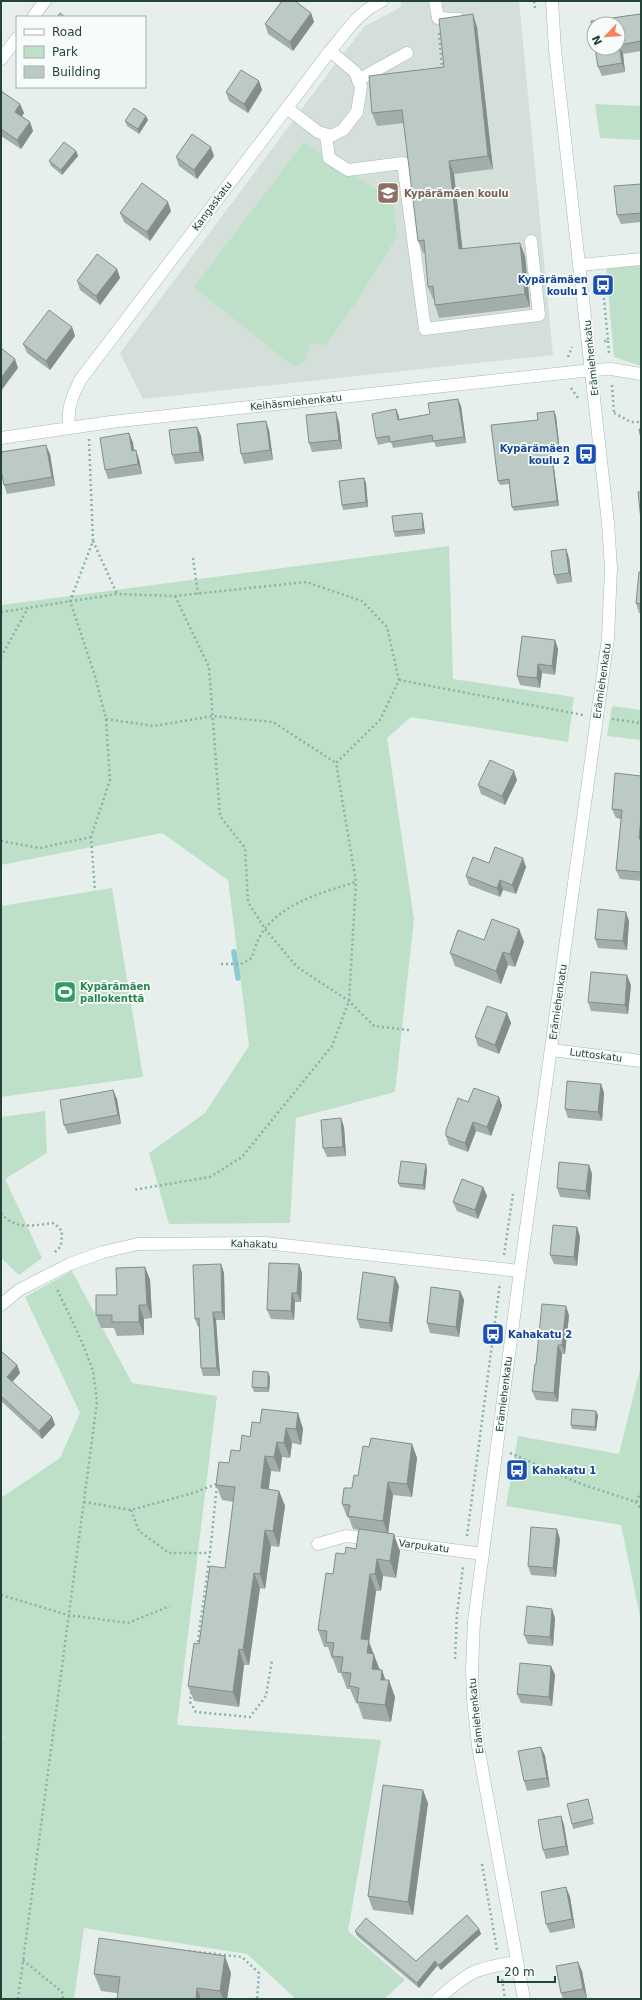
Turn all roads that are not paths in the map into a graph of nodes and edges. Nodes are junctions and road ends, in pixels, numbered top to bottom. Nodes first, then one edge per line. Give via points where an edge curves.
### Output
1 (45, 1) edge
2 (382, 1) edge
3 (435, 1) edge
4 (552, 1) edge
5 (34, 16) edge
6 (467, 19) edge
7 (16, 39) edge
8 (330, 51) junction
9 (408, 53) dead end
10 (1, 59) edge
11 (358, 80) junction
12 (287, 108) junction
13 (326, 135) junction
14 (531, 241) dead end
15 (641, 259) edge
16 (580, 264) junction
17 (592, 370) junction
18 (641, 374) edge
19 (69, 427) junction
20 (1, 438) edge
21 (552, 1050) junction
22 (641, 1061) edge
23 (520, 1272) junction
24 (1, 1305) edge
25 (318, 1544) dead end
26 (483, 1554) junction
27 (518, 1962) junction
28 (438, 1999) edge
29 (524, 1999) edge

1 - 5 street
2 - 8 street, Kangaskatu via 360,15
3 - 6 street via 438,18
4 - 16 street, Erämiehenkatu via 555,50
7 - 10 street
8 - 11 street via 355,72
8 - 12 street, Kangaskatu
9 - 11 street
11 - 13 street via 362,87 357,112 343,130 331,136
12 - 13 street via 318,132
12 - 19 street, Kangaskatu via 81,379 70,398
13 - 14 street via 329,158 348,170 404,162 425,329 539,315
15 - 16 street
16 - 17 street, Erämiehenkatu
17 - 18 street, Keihäsmiehenkatu via 611,369
17 - 19 street, Keihäsmiehenkatu
17 - 21 street, Erämiehenkatu via 608,530 611,606
19 - 20 street, Keihäsmiehenkatu
21 - 22 street, Luttoskatu
21 - 23 street, Erämiehenkatu
23 - 24 street, Kahakatu via 265,1243 138,1244 103,1252 50,1273 19,1290
23 - 26 street, Erämiehenkatu
25 - 26 street, Varpukatu via 346,1536
26 - 27 street, Erämiehenkatu via 474,1621 472,1699 478,1746
27 - 28 street via 482,1968 468,1974
27 - 29 street, Erämiehenkatu

